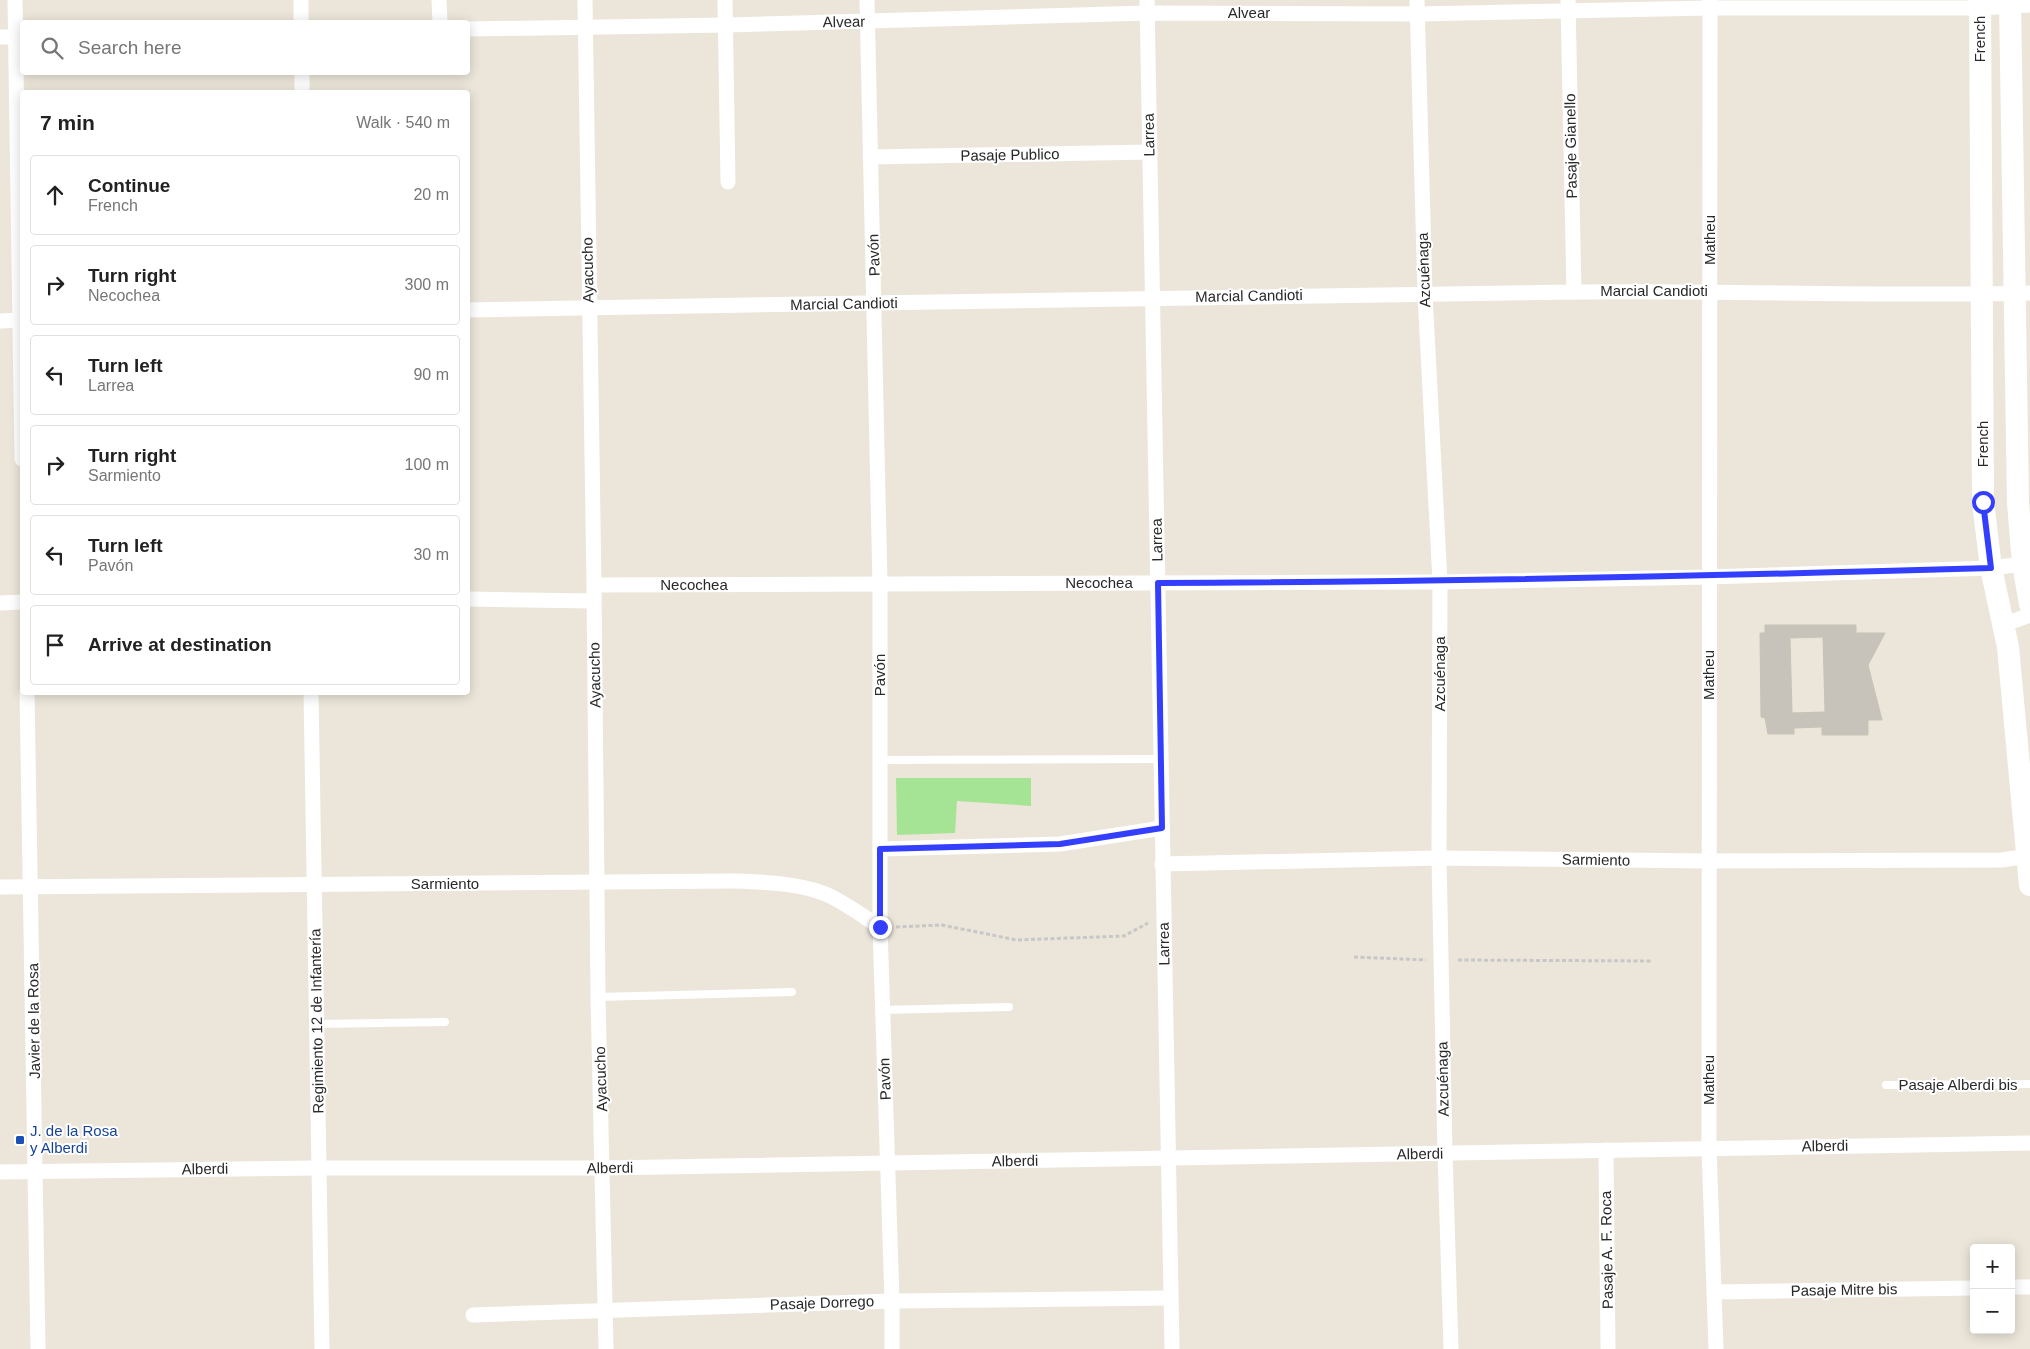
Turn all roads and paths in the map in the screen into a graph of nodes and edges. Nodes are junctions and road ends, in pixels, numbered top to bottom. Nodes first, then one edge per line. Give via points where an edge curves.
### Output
1 (15, 0) edge
2 (301, 0) edge
3 (439, 0) edge
4 (585, 0) edge
5 (725, 0) edge
6 (867, 0) edge
7 (2017, 3) edge
8 (1710, 4) edge
9 (1980, 4) edge
10 (1568, 5) edge
11 (1147, 7) edge
12 (1417, 7) edge
13 (301, 20) edge
14 (440, 20) edge
15 (867, 22) junction
16 (726, 25) junction
17 (586, 28) junction
18 (470, 29) edge
19 (0, 37) edge
20 (19, 37) edge
21 (302, 75) edge
22 (302, 90) edge
23 (1150, 152) junction
24 (870, 157) junction
25 (20, 178) edge
26 (728, 182) dead end
27 (1710, 291) junction
28 (1574, 292) junction
29 (2022, 293) edge
30 (1425, 294) junction
31 (1982, 294) junction
32 (1152, 297) junction
33 (875, 303) junction
34 (588, 308) junction
35 (470, 310) edge
36 (20, 320) edge
37 (0, 321) edge
38 (2023, 564) junction
39 (1991, 568) junction
40 (1708, 577) junction
41 (1440, 582) junction
42 (1158, 583) junction
43 (880, 584) junction
44 (594, 585) junction
45 (470, 599) edge
46 (594, 601) junction
47 (20, 602) edge
48 (0, 603) edge
49 (2030, 604) edge
50 (2030, 615) edge
51 (2004, 624) junction
52 (28, 695) edge
53 (311, 695) edge
54 (1160, 759) junction
55 (880, 760) junction
56 (1162, 828) junction
57 (880, 849) junction
58 (2029, 856) edge
59 (1439, 858) junction
60 (1709, 861) junction
61 (1162, 864) junction
62 (597, 883) junction
63 (315, 884) junction
64 (2030, 885) edge
65 (32, 886) junction
66 (0, 887) edge
67 (1164, 915) junction
68 (880, 927) junction
69 (1354, 957) dead end
70 (1441, 960) junction
71 (1653, 961) dead end
72 (792, 992) dead end
73 (598, 997) junction
74 (1010, 1007) dead end
75 (883, 1010) junction
76 (445, 1022) dead end
77 (318, 1024) junction
78 (2030, 1084) edge
79 (1886, 1085) dead end
80 (2030, 1142) edge
81 (1709, 1148) junction
82 (1606, 1150) junction
83 (1445, 1153) junction
84 (1169, 1158) junction
85 (888, 1163) junction
86 (320, 1168) junction
87 (603, 1168) junction
88 (0, 1172) edge
89 (34, 1172) junction
90 (2015, 1287) edge
91 (2030, 1287) edge
92 (1970, 1288) edge
93 (1714, 1292) junction
94 (1171, 1298) junction
95 (892, 1301) junction
96 (605, 1311) junction
97 (474, 1315) dead end
98 (38, 1349) edge
99 (322, 1349) edge
100 (606, 1349) edge
101 (892, 1349) edge
102 (1172, 1349) edge
103 (1451, 1349) edge
104 (1608, 1349) edge
105 (1716, 1349) edge

1 - 20 street
2 - 13 street
3 - 14 street
4 - 17 street, Ayacucho
5 - 16 street
6 - 15 street, Pavón
7 - 9 street, Alvear
7 - 29 main road, French
8 - 9 street, Alvear
8 - 10 street, Alvear
8 - 27 street, Matheu
9 - 31 main road, French
10 - 12 street, Alvear
10 - 28 street, Pasaje Gianello
11 - 12 street, Alvear
11 - 15 street, Alvear
11 - 23 street, Larrea
12 - 30 street, Azcuénaga
15 - 16 street, Alvear
15 - 24 street, Pavón
16 - 17 street, Alvear
16 - 26 street
17 - 18 street, Alvear
17 - 34 street, Ayacucho
19 - 20 street
20 - 25 street
21 - 22 street
23 - 24 street, Pasaje Publico
23 - 32 street, Larrea
24 - 33 street, Pavón
27 - 28 street, Marcial Candioti
27 - 31 street, Marcial Candioti
27 - 40 street, Matheu
28 - 30 street, Marcial Candioti
29 - 31 street, Marcial Candioti
29 - 38 main road, French via 2018,503
30 - 32 street, Marcial Candioti
30 - 41 street, Azcuénaga
31 - 39 main road, French via 1983,502
32 - 33 street, Marcial Candioti
32 - 42 street, Larrea
33 - 34 street, Marcial Candioti
33 - 43 street, Pavón
34 - 35 street, Marcial Candioti
34 - 44 street, Ayacucho
36 - 37 street
38 - 39 street, Necochea
38 - 49 main road, French
39 - 40 street, Necochea
39 - 51 main road, French
40 - 41 street, Necochea
40 - 60 street, Matheu
41 - 42 street, Necochea
41 - 59 street, Azcuénaga
42 - 43 street, Necochea
42 - 54 street, Larrea
43 - 44 street, Necochea
43 - 55 street, Pavón
44 - 46 street, Ayacucho
45 - 46 street
46 - 62 street, Ayacucho
47 - 48 street
50 - 51 street
51 - 58 main road, French
52 - 65 street, Javier de la Rosa
53 - 63 street, Regimiento 12 de Infantería
54 - 55 lane
54 - 56 street, Larrea
55 - 57 street, Pavón
56 - 57 street via 1060,844
56 - 61 street, Larrea
57 - 68 street, Pavón
58 - 60 street, Sarmiento via 2001,860
58 - 64 main road, French
59 - 60 street, Sarmiento
59 - 61 street, Sarmiento
59 - 70 street, Azcuénaga
60 - 81 street, Matheu
61 - 67 street, Larrea
62 - 63 street, Sarmiento
62 - 68 street, Sarmiento via 734,881 798,886 825,893
62 - 73 street, Ayacucho
63 - 65 street, Sarmiento
63 - 77 street, Regimiento 12 de Infantería
65 - 66 street, Sarmiento
65 - 89 street, Javier de la Rosa
67 - 68 path via 1124,936 1017,940 942,925
67 - 84 street, Larrea
68 - 75 street, Pavón
69 - 70 path
70 - 71 path
70 - 83 street, Azcuénaga
72 - 73 lane
73 - 87 street, Ayacucho
74 - 75 lane
75 - 85 street, Pavón
76 - 77 lane
77 - 86 street, Regimiento 12 de Infantería
78 - 79 lane, Pasaje Alberdi bis
80 - 81 street, Alberdi
81 - 82 street, Alberdi
81 - 93 street, Matheu
82 - 83 street, Alberdi
82 - 104 street, Pasaje A. F. Roca
83 - 84 street, Alberdi
83 - 103 street, Azcuénaga
84 - 85 street, Alberdi
84 - 94 street, Larrea
85 - 87 street, Alberdi
85 - 95 street, Pavón
86 - 87 street, Alberdi
86 - 89 street, Alberdi
86 - 99 street, Regimiento 12 de Infantería
87 - 96 street, Ayacucho
88 - 89 street, Alberdi
89 - 98 street, Javier de la Rosa
90 - 91 street
92 - 93 street, Pasaje Mitre bis
93 - 105 street, Matheu
94 - 95 street, Pasaje Dorrego
94 - 102 street, Larrea
95 - 96 street, Pasaje Dorrego
95 - 101 street, Pavón
96 - 97 street, Pasaje Dorrego
96 - 100 street, Ayacucho

